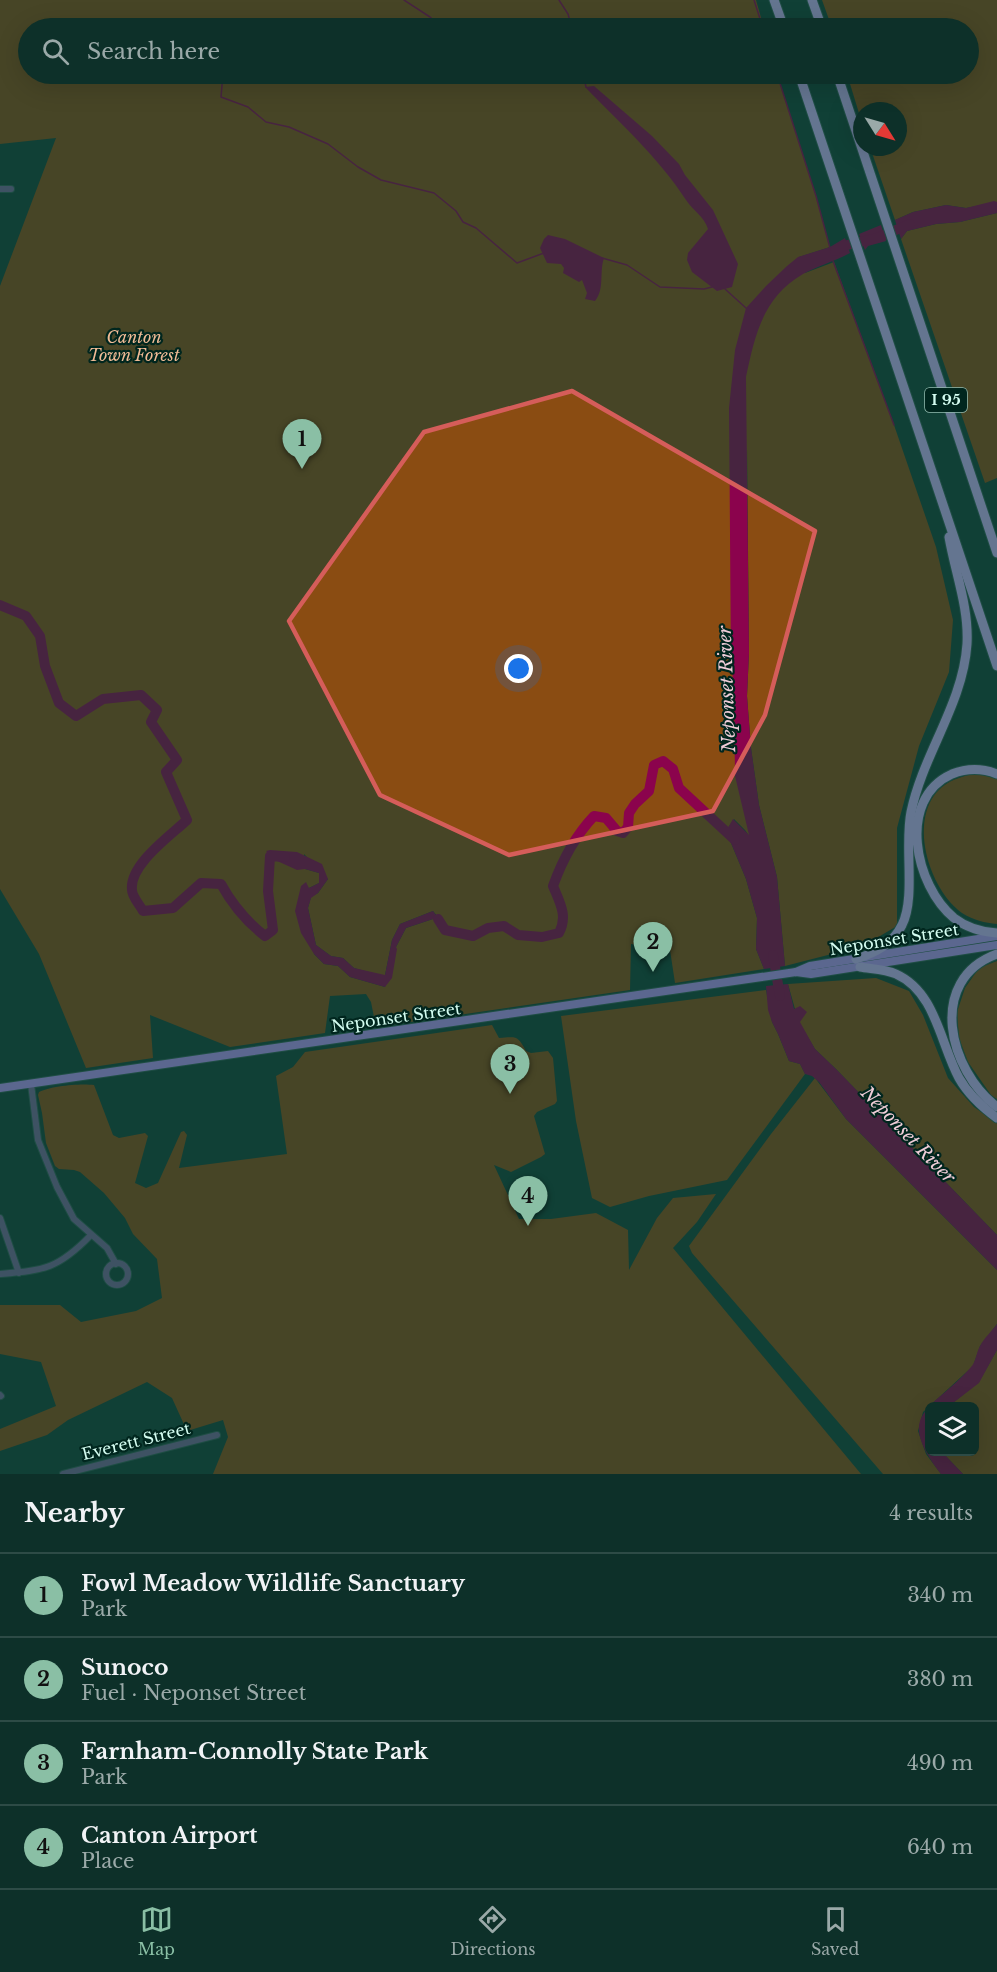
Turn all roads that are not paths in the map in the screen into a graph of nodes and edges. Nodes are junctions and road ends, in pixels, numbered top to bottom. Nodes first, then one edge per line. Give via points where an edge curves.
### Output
1 (774, 0) edge
2 (812, 0) edge
3 (780, 18) edge
4 (818, 18) edge
5 (802, 84) edge
6 (840, 84) edge
7 (0, 189) edge
8 (11, 189) dead end
9 (942, 502) junction
10 (991, 535) junction
11 (997, 547) edge
12 (997, 553) edge
13 (997, 666) edge
14 (997, 774) edge
15 (997, 935) edge
16 (997, 945) edge
17 (997, 954) edge
18 (858, 963) junction
19 (31, 1084) junction
20 (0, 1088) edge
21 (997, 1107) edge
22 (997, 1118) edge
23 (0, 1218) edge
24 (91, 1235) junction
25 (116, 1264) dead end
26 (19, 1272) junction
27 (0, 1274) edge
28 (217, 1434) dead end
29 (63, 1474) edge

1 - 3 highway
2 - 4 highway
5 - 9 highway, I 95
6 - 10 highway, I 95
7 - 8 street
9 - 13 highway, I 95
9 - 18 highway via 966,616 964,667 911,812 905,920 887,944
10 - 11 highway
10 - 12 highway, I 95
14 - 15 highway via 965,770 940,781 922,806 917,841 925,876 944,907 966,926
15 - 18 main road, Neponset Street
16 - 18 main road, Neponset Street
17 - 21 highway via 979,963 965,978 955,996 952,1020 955,1046 964,1068 979,1091
18 - 19 main road, Neponset Street via 810,966 757,978
18 - 22 highway via 896,974 920,993 961,1081
19 - 20 main road, Neponset Street
19 - 24 street via 43,1157 66,1207
23 - 26 street
24 - 25 street via 107,1248
24 - 26 street via 51,1267
26 - 27 street
28 - 29 street, Everett Street

